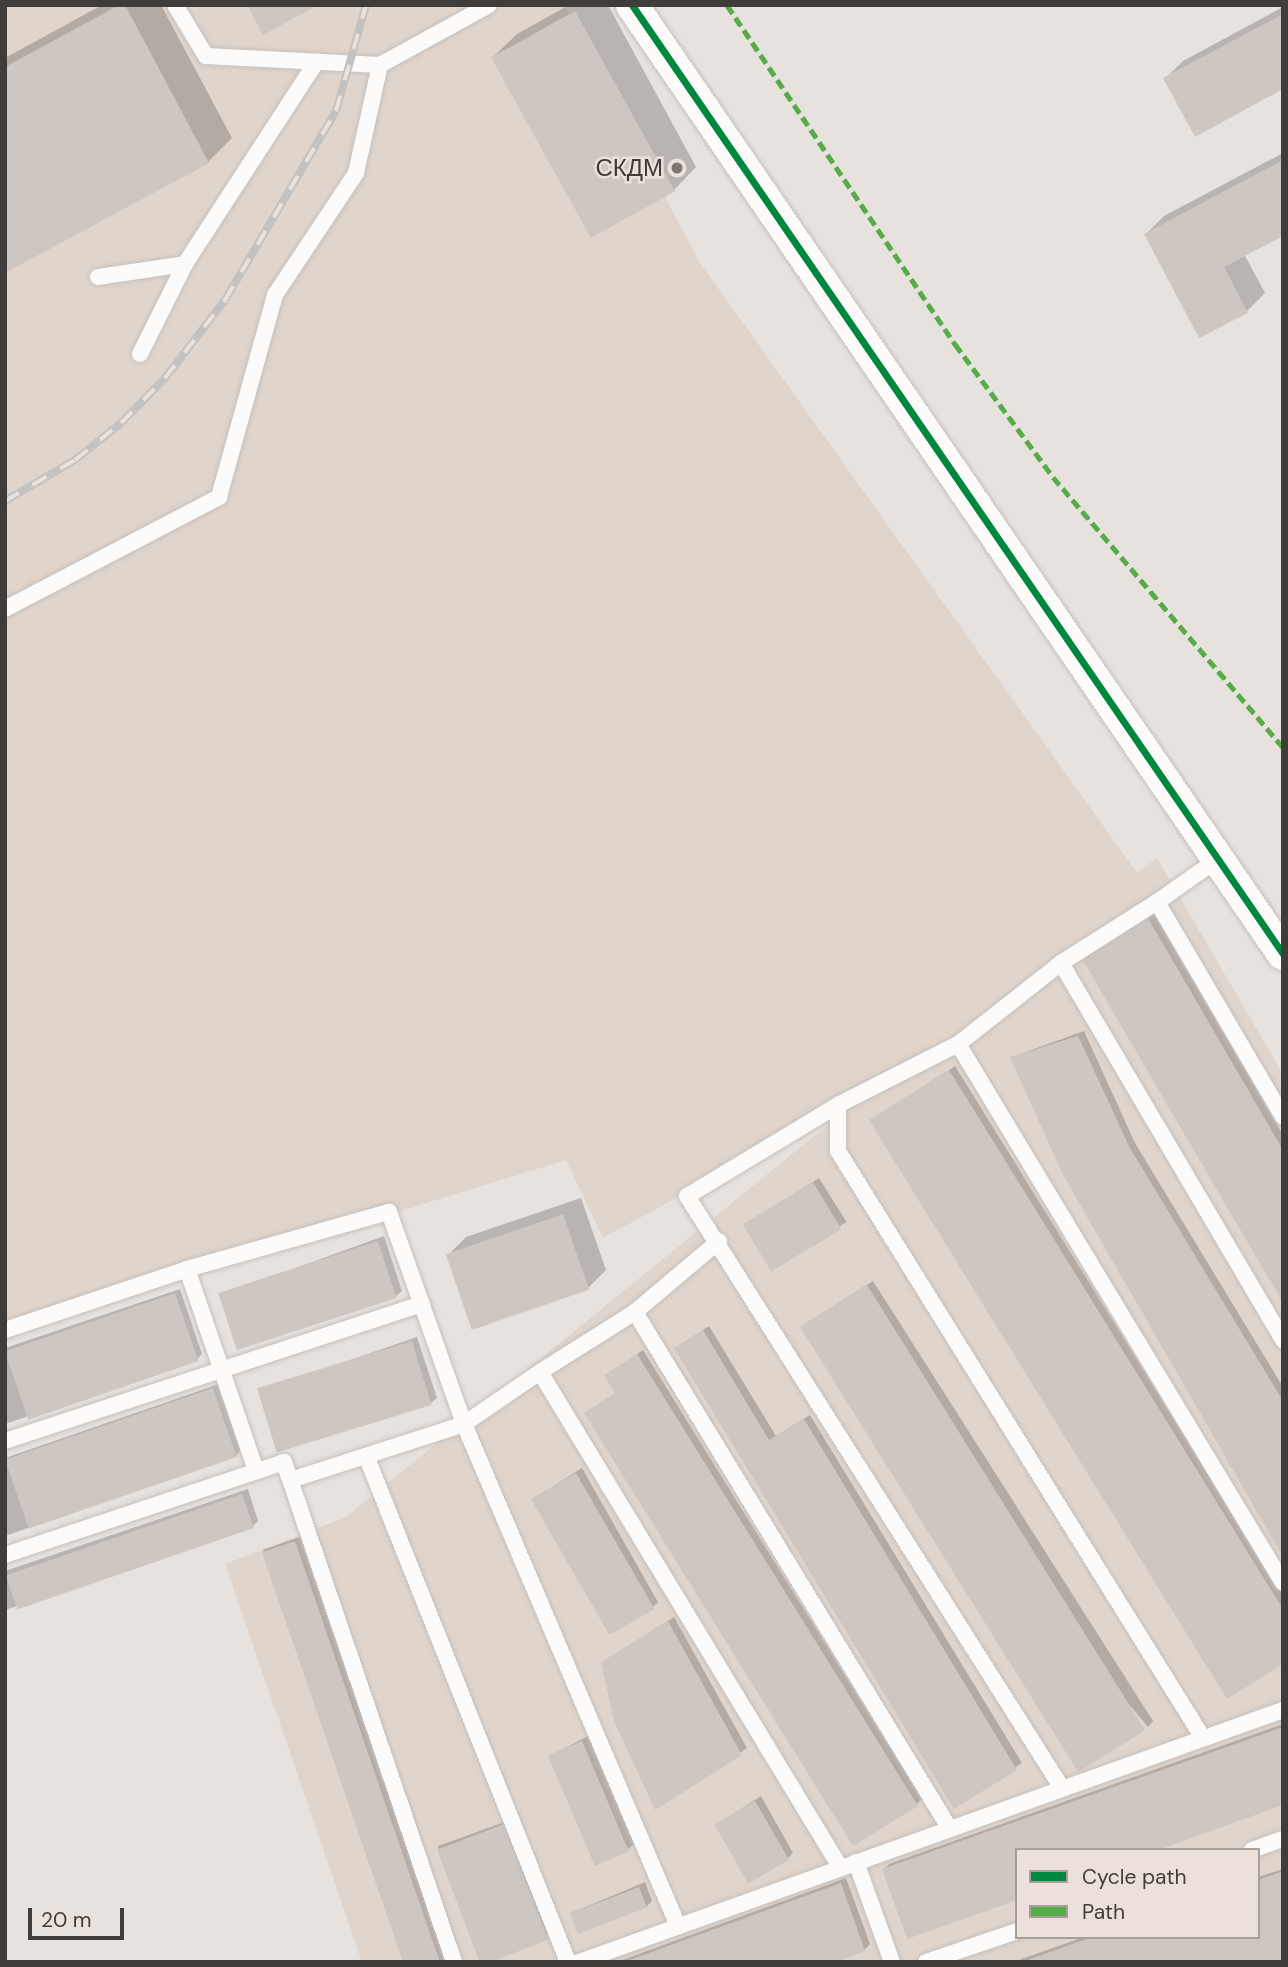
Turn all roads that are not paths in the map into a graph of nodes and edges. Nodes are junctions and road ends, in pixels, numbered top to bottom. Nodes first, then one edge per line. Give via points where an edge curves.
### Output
1 (175, 5) edge
2 (489, 5) edge
3 (632, 5) edge
4 (316, 62) junction
5 (380, 65) junction
6 (185, 264) junction
7 (98, 277) dead end
8 (140, 355) dead end
9 (5, 610) edge
10 (1218, 859) junction
11 (1157, 902) junction
12 (1283, 954) edge
13 (1061, 963) junction
14 (958, 1044) junction
15 (838, 1105) junction
16 (1283, 1117) edge
17 (719, 1241) junction
18 (187, 1269) junction
19 (422, 1304) junction
20 (635, 1312) junction
21 (5, 1329) edge
22 (1283, 1340) edge
23 (221, 1369) junction
24 (540, 1372) junction
25 (464, 1424) junction
26 (5, 1441) edge
27 (367, 1458) junction
28 (256, 1471) junction
29 (291, 1480) junction
30 (5, 1555) edge
31 (1283, 1583) edge
32 (1283, 1710) edge
33 (1203, 1738) junction
34 (1062, 1788) junction
35 (950, 1829) junction
36 (1283, 1839) edge
37 (1258, 1848) edge
38 (856, 1862) junction
39 (840, 1867) junction
40 (678, 1926) junction
41 (1015, 1932) edge
42 (454, 1962) edge
43 (568, 1962) edge
44 (579, 1962) edge
45 (892, 1962) edge
46 (926, 1962) edge

1 - 4 lane via 206,56
2 - 5 lane
3 - 10 street
4 - 5 lane
4 - 6 lane
5 - 9 lane via 356,173 275,295 219,497
6 - 7 lane
6 - 8 lane
10 - 11 lane
10 - 12 street
11 - 13 lane
11 - 16 lane
13 - 14 lane
13 - 22 lane
14 - 15 lane
14 - 31 lane
15 - 17 lane via 687,1196
15 - 33 lane via 838,1151
17 - 20 lane
17 - 34 lane
18 - 19 lane via 389,1212
18 - 21 lane
18 - 23 lane
19 - 23 lane
19 - 25 lane
20 - 24 lane
20 - 35 lane
23 - 26 lane
23 - 28 lane
24 - 25 lane
24 - 39 lane
25 - 27 lane
25 - 40 lane
27 - 29 lane
27 - 43 lane
28 - 29 lane via 284,1462
28 - 30 lane
29 - 42 lane
32 - 33 lane
33 - 34 lane
34 - 35 lane
35 - 38 lane
36 - 37 lane
38 - 39 lane
38 - 45 lane
39 - 40 lane
40 - 44 lane
41 - 46 lane

